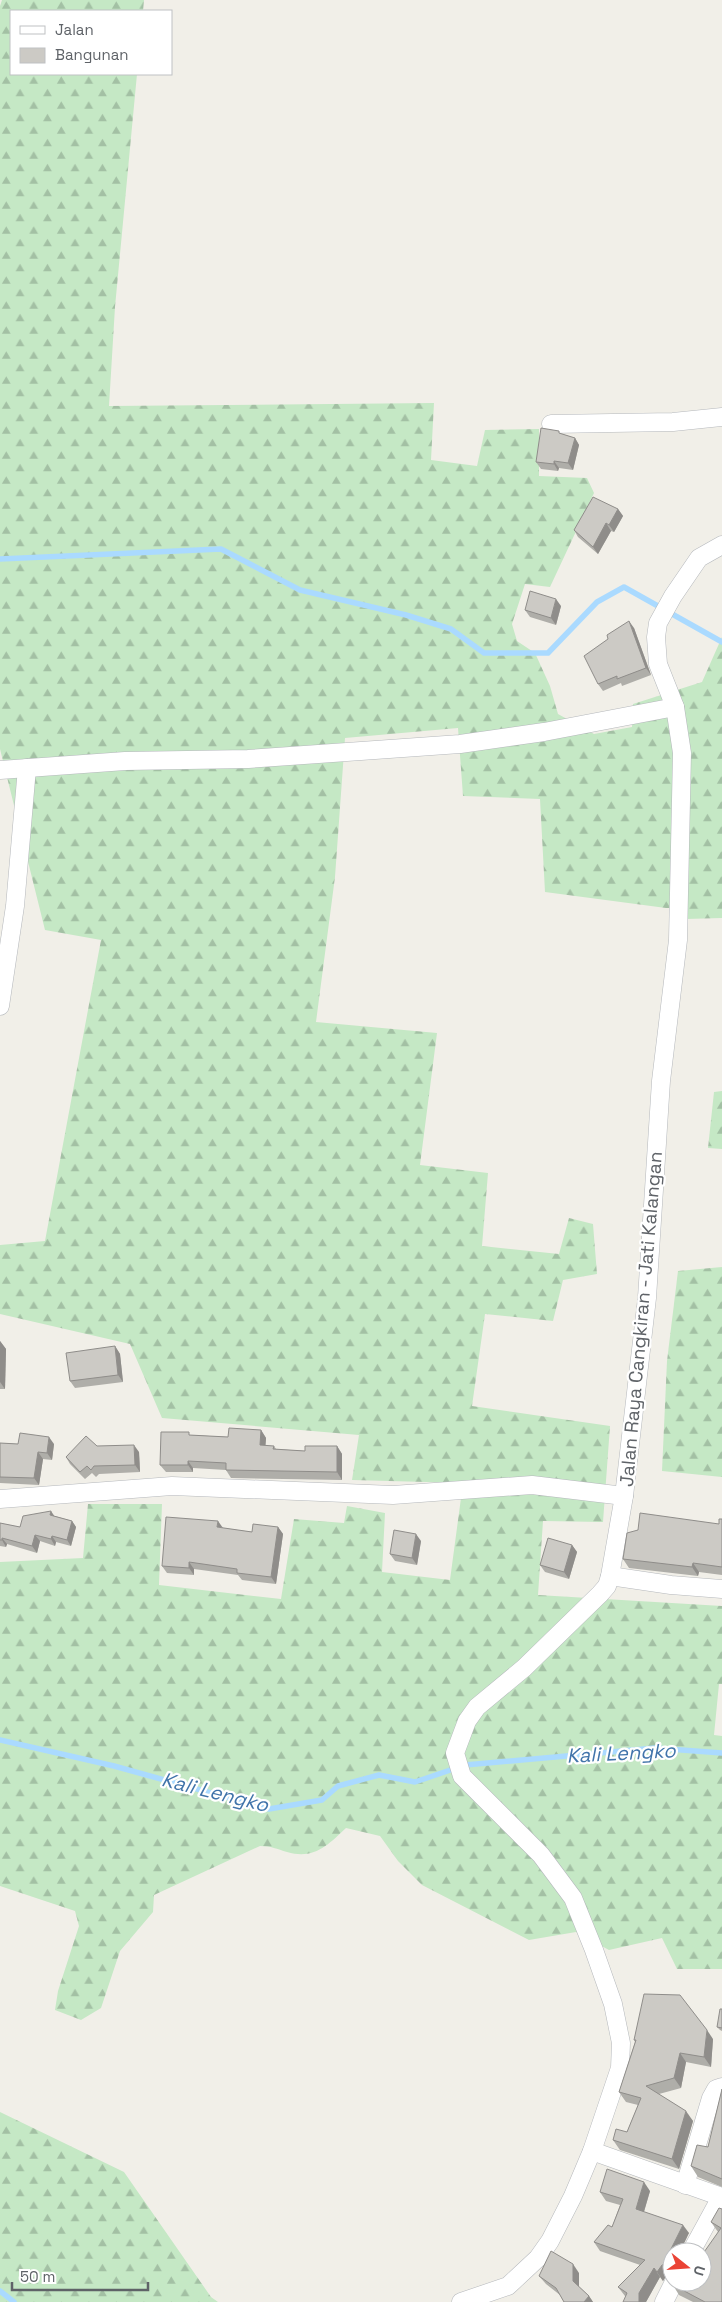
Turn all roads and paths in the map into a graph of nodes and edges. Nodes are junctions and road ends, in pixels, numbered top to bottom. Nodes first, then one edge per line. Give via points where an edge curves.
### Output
1 (722, 417) edge
2 (552, 424) dead end
3 (722, 545) edge
4 (675, 707) junction
5 (27, 768) junction
6 (0, 770) edge
7 (0, 1006) edge
8 (624, 1496) junction
9 (0, 1499) edge
10 (610, 1576) junction
11 (722, 1589) edge
12 (722, 2087) edge
13 (592, 2152) junction
14 (685, 2185) junction
15 (722, 2197) edge
16 (697, 2242) edge
17 (461, 2302) edge

1 - 2 street via 673,422
3 - 4 street, Jalan Raya Cangkiran - Jati Kalangan via 700,558 658,622 658,664
4 - 5 street via 460,744 248,759 125,761
4 - 8 street, Jalan Raya Cangkiran - Jati Kalangan via 682,753 678,940 661,1081 647,1298
5 - 6 street
5 - 7 street via 15,906
8 - 9 street via 532,1485 393,1494 172,1486
8 - 10 street, Jalan Raya Cangkiran - Jati Kalangan
10 - 11 street
10 - 13 street, Jalan Raya Cangkiran - Jati Kalangan via 600,1594 524,1668 477,1707 464,1726 455,1753 462,1776 541,1855 573,1898 614,2004 621,2043 620,2068
12 - 14 street via 716,2089 711,2098
13 - 14 street
13 - 17 street, Jalan Raya Cangkiran - Jati Kalangan via 574,2196 538,2258 508,2286
14 - 15 street
15 - 16 street

